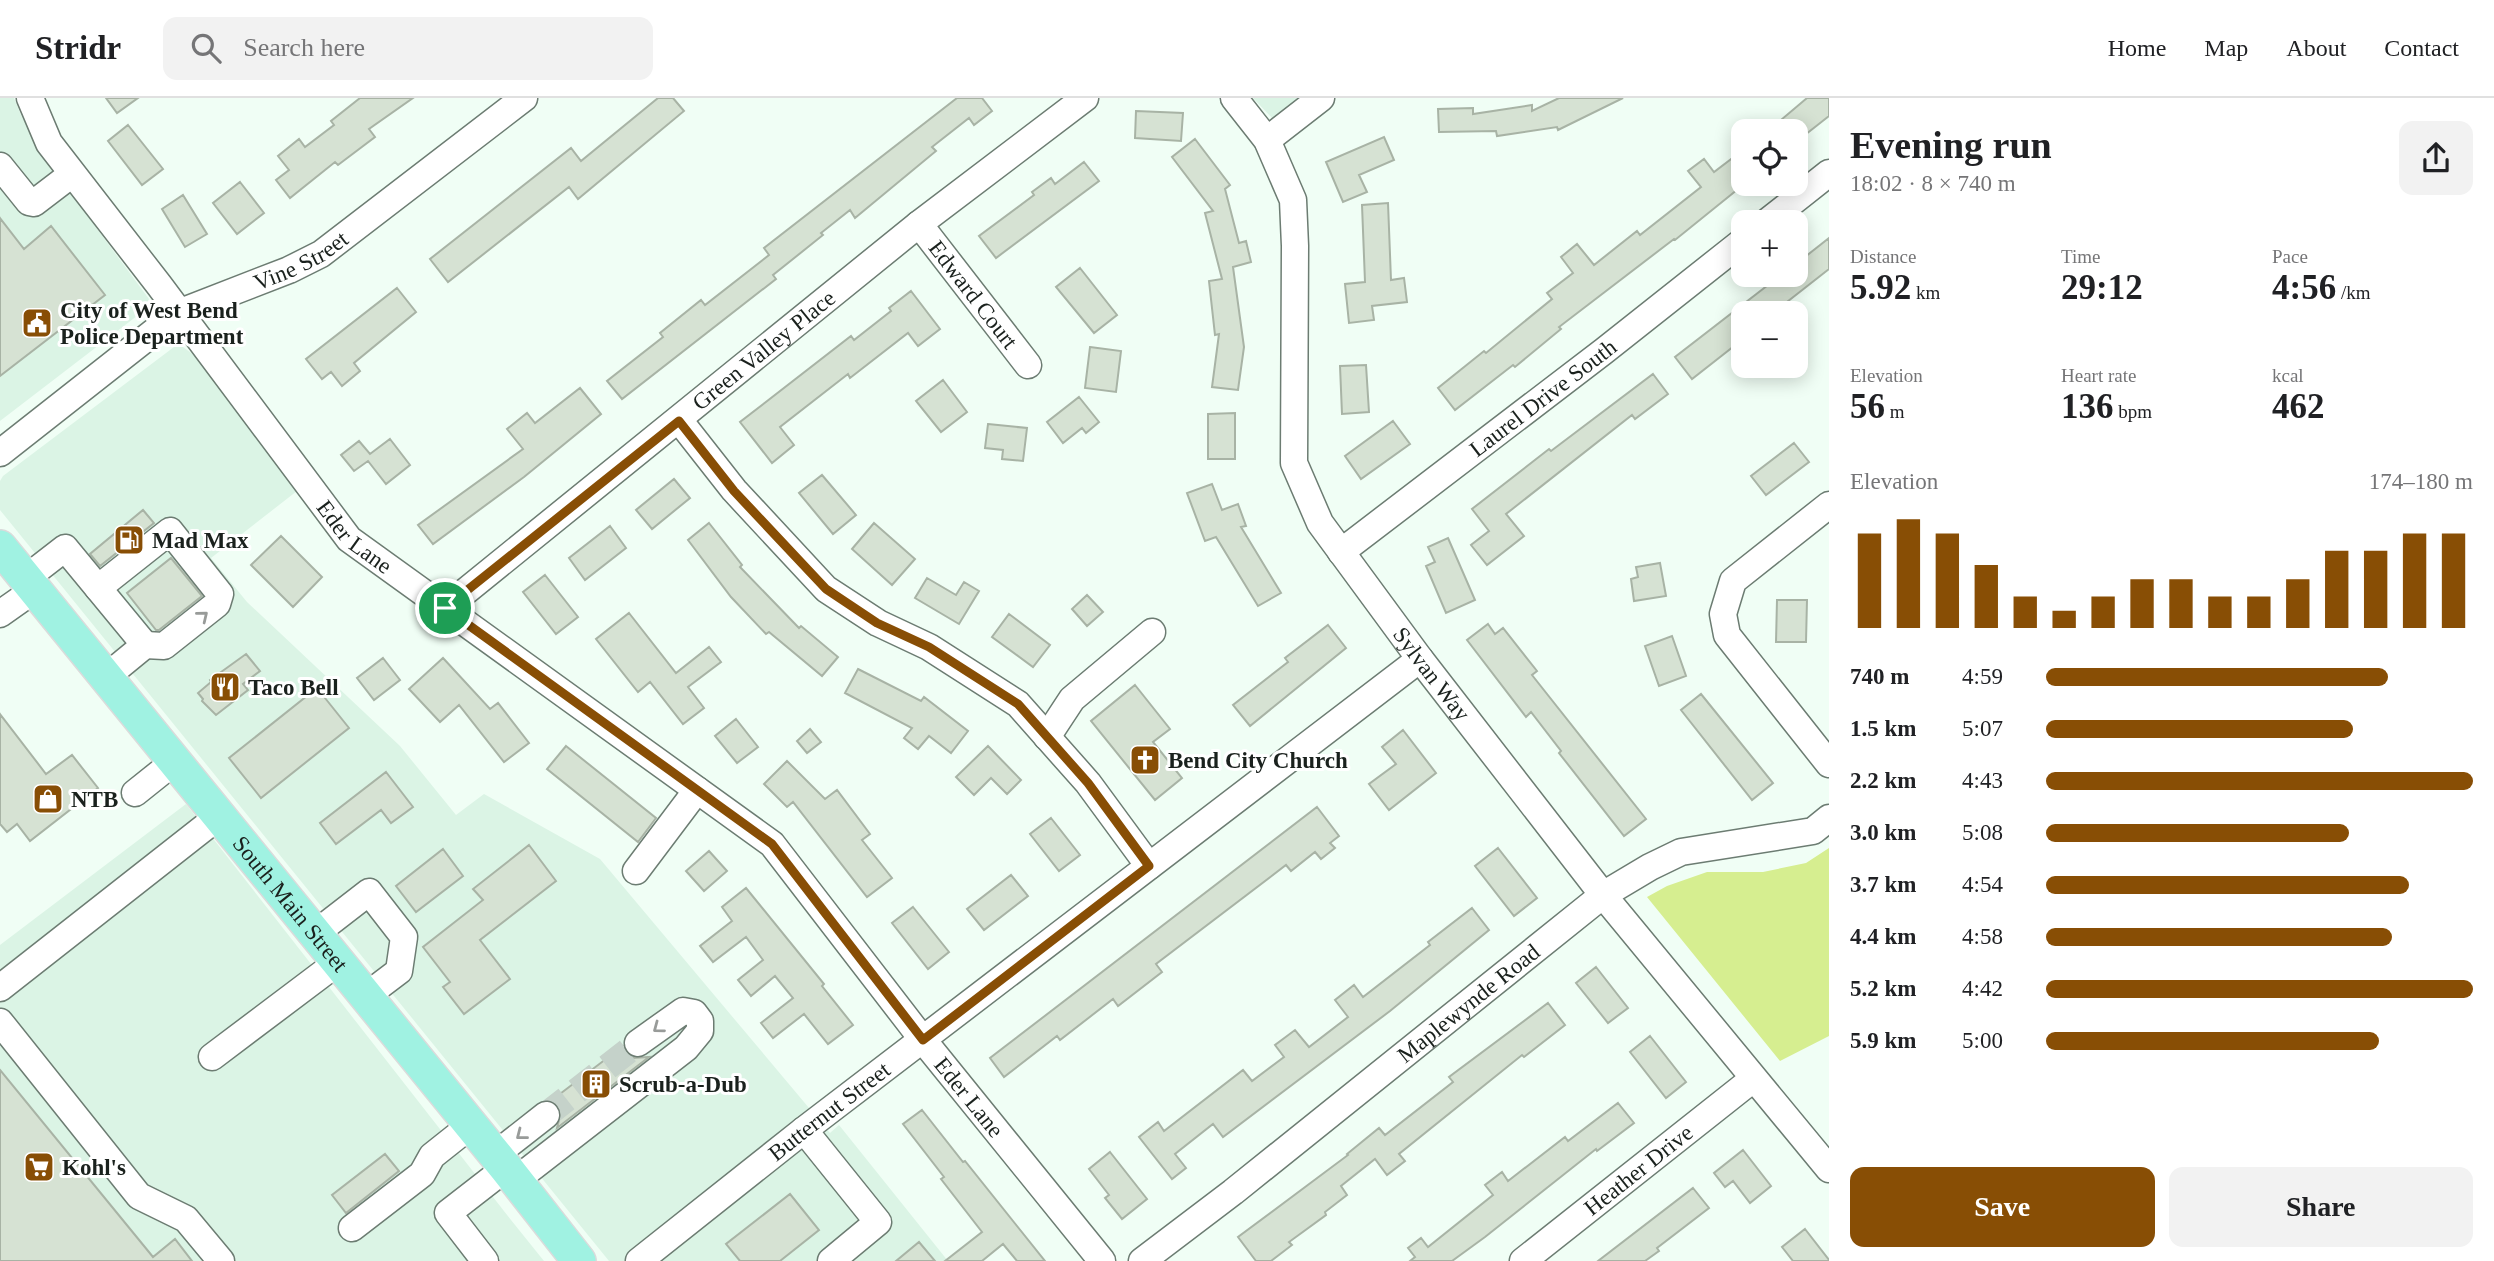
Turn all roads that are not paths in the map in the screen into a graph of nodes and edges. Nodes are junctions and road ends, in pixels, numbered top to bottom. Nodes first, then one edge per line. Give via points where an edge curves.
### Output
1 (30, 98) edge
2 (524, 98) edge
3 (1085, 98) edge
4 (1234, 98) edge
5 (1321, 98) edge
6 (1267, 140) junction
7 (0, 166) edge
8 (1829, 173) edge
9 (72, 174) junction
10 (1782, 210) edge
11 (919, 224) junction
12 (1731, 250) edge
13 (178, 313) junction
14 (1028, 365) dead end
15 (679, 421) junction
16 (0, 453) edge
17 (1829, 505) edge
18 (0, 547) edge
19 (1341, 552) junction
20 (30, 584) junction
21 (98, 588) junction
22 (445, 608) junction
23 (0, 614) edge
24 (1152, 632) dead end
25 (145, 645) junction
26 (1420, 659) junction
27 (106, 677) junction
28 (1047, 737) junction
29 (175, 761) junction
30 (1829, 764) edge
31 (697, 790) junction
32 (135, 793) dead end
33 (219, 816) junction
34 (1829, 818) edge
35 (1149, 866) junction
36 (636, 871) dead end
37 (1603, 895) junction
38 (316, 933) junction
39 (338, 962) junction
40 (0, 988) edge
41 (366, 996) junction
42 (0, 1022) edge
43 (923, 1040) junction
44 (638, 1043) tunnel mouth
45 (212, 1057) dead end
46 (1753, 1079) junction
47 (546, 1115) tunnel mouth
48 (471, 1125) junction
49 (804, 1130) junction
50 (506, 1168) junction
51 (1829, 1169) edge
52 (352, 1228) dead end
53 (221, 1261) edge
54 (485, 1261) edge
55 (579, 1261) edge
56 (639, 1261) edge
57 (831, 1261) edge
58 (1102, 1261) edge
59 (1142, 1261) edge
60 (1523, 1261) edge

1 - 9 street, Eder Lane via 49,143
2 - 13 street, Vine Street via 321,254
3 - 11 street, Green Valley Place
4 - 6 street, Sylvan Way
5 - 6 street
6 - 19 street, Sylvan Way via 1293,200 1294,463 1320,523
7 - 9 street via 34,203
8 - 10 street
9 - 13 street, Eder Lane
11 - 14 street, Edward Court
11 - 15 street, Green Valley Place
12 - 19 street, Laurel Drive South
13 - 16 street, Vine Street
13 - 22 street, Eder Lane via 349,539
15 - 22 street, Green Valley Place
15 - 28 street via 734,491 826,589 1018,704
17 - 30 street via 1733,582 1723,614 1727,635
18 - 20 main road, South Main Street
19 - 26 street, Sylvan Way
20 - 21 street via 65,548
20 - 23 street
20 - 27 main road, South Main Street
21 - 25 street
25 -> 21 street via 164,646 217,604 220,594 170,531
22 - 31 street, Eder Lane
24 - 28 street via 1072,699
25 - 27 street
26 - 35 street, Butternut Street
26 - 37 street, Sylvan Way
27 - 29 main road, South Main Street
28 - 35 street via 1088,783
29 - 32 street
29 - 33 main road, South Main Street
31 - 36 street
31 - 43 street, Eder Lane via 772,844
33 - 38 main road, South Main Street
33 - 40 street
34 - 37 street, Maplewynde Road via 1813,831 1681,852
35 - 43 street, Butternut Street
37 - 46 street, Sylvan Way
37 - 59 street, Maplewynde Road
38 - 39 main road, South Main Street
38 - 41 street via 369,892 404,937 399,971
39 - 41 main road, South Main Street
39 - 45 street
41 - 48 main road, South Main Street
42 - 53 street via 139,1196 186,1219
43 - 49 street, Butternut Street
43 - 58 street, Eder Lane
50 -> 44 street via 659,1070 694,1040 700,1021 694,1013 683,1011
46 - 51 street, Sylvan Way
46 - 60 street, Heather Drive
47 -> 50 street
48 - 50 main road, South Main Street
48 - 52 street via 432,1156 422,1174
49 - 56 street, Butternut Street
49 - 57 street via 878,1222
50 - 54 street via 448,1213
50 - 55 main road, South Main Street

